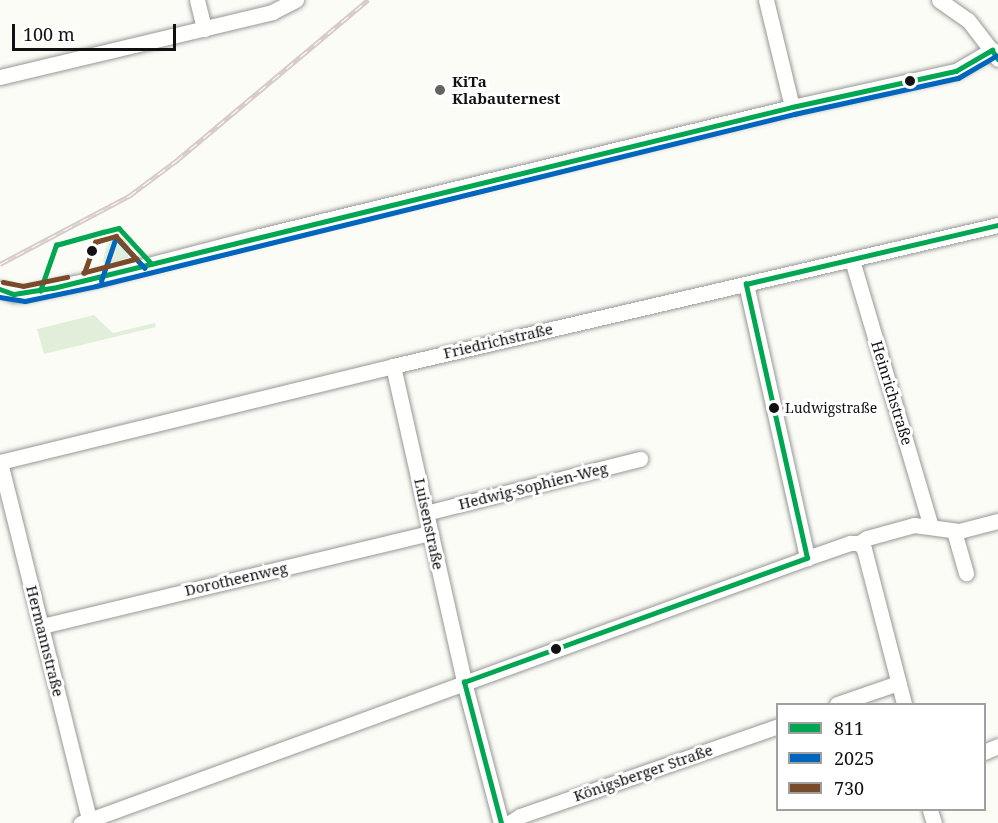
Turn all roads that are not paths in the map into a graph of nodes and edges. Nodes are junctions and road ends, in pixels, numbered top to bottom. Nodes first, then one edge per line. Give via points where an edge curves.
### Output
1 (197, 0) edge
2 (766, 0) edge
3 (939, 0) edge
4 (292, 3) edge
5 (204, 29) junction
6 (995, 54) edge
7 (0, 77) edge
8 (792, 107) junction
9 (998, 225) edge
10 (852, 260) junction
11 (746, 284) junction
12 (0, 289) edge
13 (393, 366) junction
14 (640, 459) dead end
15 (0, 462) edge
16 (426, 513) junction
17 (998, 521) edge
18 (931, 526) junction
19 (954, 531) junction
20 (430, 533) junction
21 (859, 543) junction
22 (807, 558) junction
23 (966, 573) dead end
24 (42, 626) junction
25 (464, 682) junction
26 (898, 683) junction
27 (843, 703) edge
28 (903, 703) edge
29 (776, 726) edge
30 (86, 822) edge
31 (501, 823) edge
32 (509, 823) edge

1 - 5 street
2 - 8 street
3 - 6 street via 968,20
4 - 5 street
5 - 7 street
6 - 8 street via 956,71
8 - 12 street via 53,288 14,294
9 - 10 street, Friedrichstraße
10 - 11 street, Friedrichstraße
10 - 18 street, Heinrichstraße
11 - 13 street, Friedrichstraße
11 - 22 street
13 - 15 street, Friedrichstraße
13 - 16 street, Luisenstraße
14 - 16 street, Hedwig-Sophien-Weg
15 - 24 street, Hermannstraße
16 - 20 street, Luisenstraße
17 - 19 street
18 - 19 street
18 - 21 street via 914,525
19 - 23 street
20 - 24 street, Dorotheenweg
20 - 25 street, Luisenstraße
21 - 22 street
21 - 26 street via 864,549
22 - 25 street
24 - 30 street, Hermannstraße
25 - 30 street
25 - 31 street, Luisenstraße
26 - 27 street
26 - 28 street
29 - 32 street, Königsberger Straße

